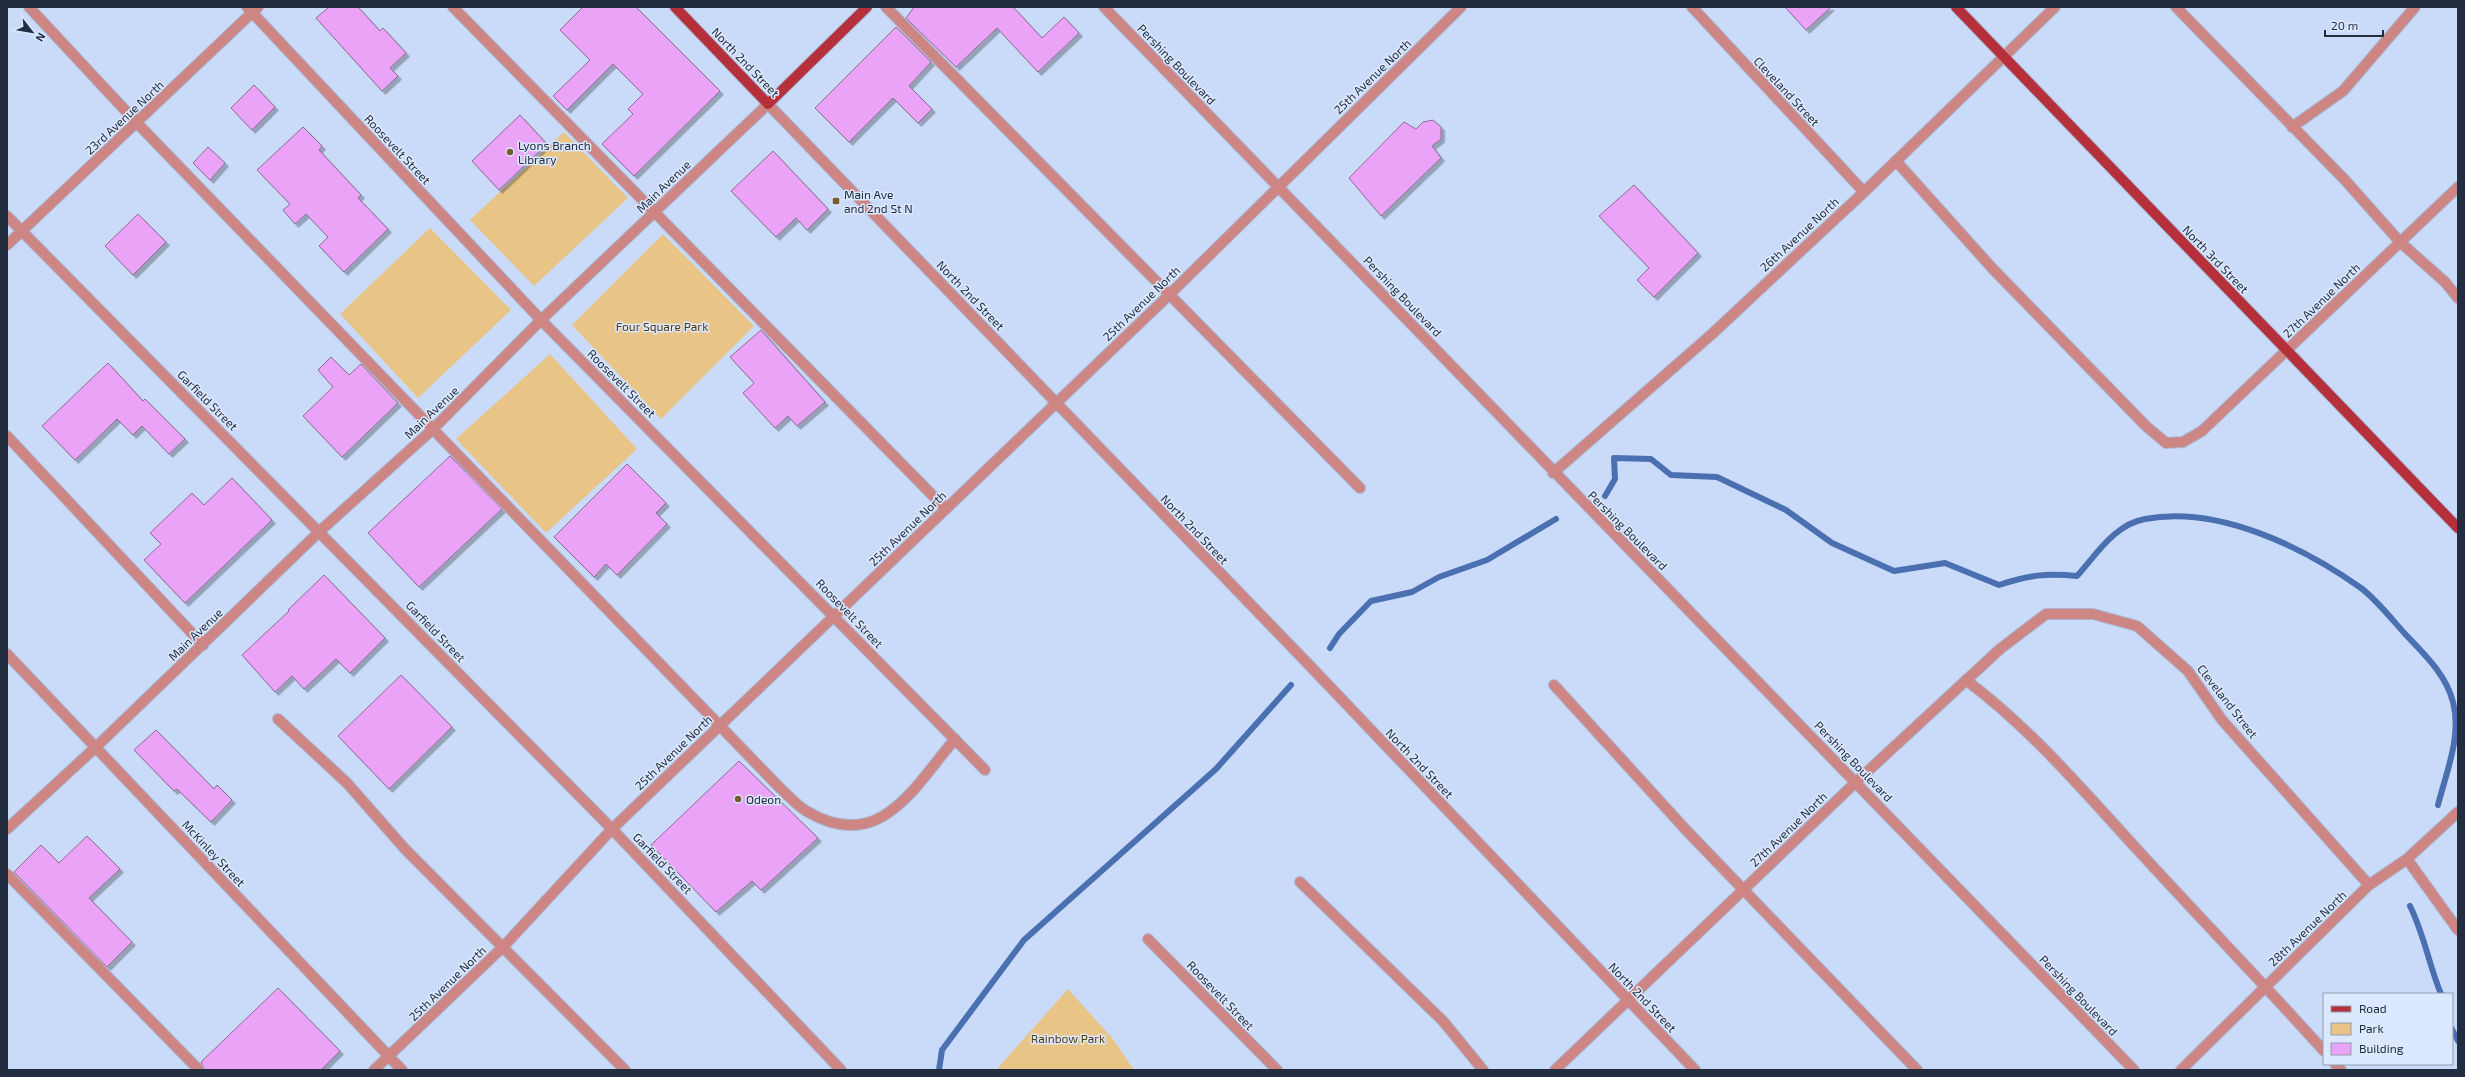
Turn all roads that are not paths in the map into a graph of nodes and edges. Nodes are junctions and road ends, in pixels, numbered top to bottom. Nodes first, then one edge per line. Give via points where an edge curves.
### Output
1 (29, 7) edge
2 (453, 7) edge
3 (675, 7) edge
4 (867, 7) edge
5 (886, 7) edge
6 (1104, 7) edge
7 (1461, 7) edge
8 (1692, 7) edge
9 (1956, 7) edge
10 (2055, 7) edge
11 (2176, 7) edge
12 (2415, 7) edge
13 (252, 9) edge
14 (2003, 57) junction
15 (768, 104) junction
16 (137, 123) junction
17 (2292, 127) junction
18 (1896, 161) junction
19 (1278, 186) junction
20 (2458, 187) edge
21 (1864, 192) junction
22 (655, 212) junction
23 (7, 216) edge
24 (21, 231) junction
25 (2400, 242) junction
26 (7, 245) edge
27 (1169, 295) junction
28 (2458, 298) edge
29 (541, 320) junction
30 (2287, 351) junction
31 (1056, 403) junction
32 (433, 429) junction
33 (7, 436) edge
34 (1553, 473) junction
35 (1360, 488) dead end
36 (946, 509) junction
37 (2458, 528) edge
38 (320, 531) junction
39 (2046, 614) joint
40 (835, 615) junction
41 (203, 645) junction
42 (7, 654) edge
43 (1966, 680) junction
44 (1554, 685) dead end
45 (278, 719) dead end
46 (720, 725) junction
47 (955, 739) junction
48 (96, 747) junction
49 (985, 770) dead end
50 (1856, 782) junction
51 (2458, 812) edge
52 (7, 829) edge
53 (612, 829) junction
54 (2407, 859) junction
55 (7, 874) edge
56 (1300, 882) dead end
57 (2369, 885) junction
58 (1743, 889) junction
59 (2458, 930) edge
60 (1148, 938) dead end
61 (504, 946) junction
62 (2267, 986) junction
63 (1627, 1000) junction
64 (2323, 1050) edge
65 (389, 1057) junction
66 (199, 1070) edge
67 (374, 1070) edge
68 (402, 1070) edge
69 (625, 1070) edge
70 (841, 1070) edge
71 (1276, 1070) edge
72 (1483, 1070) edge
73 (1555, 1070) edge
74 (1695, 1070) edge
75 (1917, 1070) edge
76 (2134, 1070) edge
77 (2181, 1070) edge

1 - 16 street
2 - 22 street
3 - 15 main road, North 2nd Street
4 - 15 main road, Main Avenue
5 - 27 street
6 - 19 street, Pershing Boulevard
7 - 19 street, 25th Avenue North
8 - 21 street, Cleveland Street
9 - 14 main road, North 3rd Street
10 - 14 street, 26th Avenue North
11 - 17 street
12 - 17 street via 2343,91
13 - 16 street, 23rd Avenue North
13 - 29 street, Roosevelt Street
14 - 18 street, 26th Avenue North
14 - 30 main road, North 3rd Street
15 - 22 street, Main Avenue
15 - 31 street, North 2nd Street
16 - 24 street, 23rd Avenue North
16 - 32 street
17 - 25 street via 2345,180
18 - 21 street, 26th Avenue North
18 - 30 street, 27th Avenue North via 1992,268 2146,426 2166,443 2183,442 2202,431
19 - 27 street, 25th Avenue North
19 - 34 street, Pershing Boulevard
20 - 25 street, 27th Avenue North
21 - 34 street, 26th Avenue North via 1712,334
22 - 29 street, Main Avenue
22 - 36 street
23 - 24 street, Garfield Street
24 - 26 street, 23rd Avenue North
24 - 38 street, Garfield Street
25 - 28 street via 2445,282
25 - 30 street, 27th Avenue North
27 - 31 street, 25th Avenue North
27 - 35 street
29 - 32 street, Main Avenue
29 - 40 street, Roosevelt Street
30 - 37 main road, North 3rd Street
31 - 36 street, 25th Avenue North
31 - 63 street, North 2nd Street
32 - 38 street, Main Avenue
32 - 46 street
33 - 41 street
34 - 50 street, Pershing Boulevard
36 - 40 street, 25th Avenue North
38 - 41 street, Main Avenue
38 - 53 street, Garfield Street
39 - 43 street, 27th Avenue North via 2000,649
39 - 57 street, Cleveland Street via 2093,614 2137,626 2188,671 2222,720
40 - 46 street, 25th Avenue North
40 - 47 street, Roosevelt Street
41 - 48 street, Main Avenue
42 - 48 street, McKinley Street
43 - 50 street, 27th Avenue North
43 - 62 street via 1999,704 2036,740
44 - 58 street
45 - 61 street via 346,783 405,849
46 - 47 street via 780,788 807,812 849,827 865,825 884,818 921,781
46 - 53 street, 25th Avenue North
47 - 49 street, Roosevelt Street
48 - 52 street, Main Avenue
48 - 65 street, McKinley Street
50 - 58 street, 27th Avenue North
50 - 76 street, Pershing Boulevard
51 - 54 street, 28th Avenue North
53 - 61 street, 25th Avenue North
53 - 70 street, Garfield Street
54 - 57 street, 28th Avenue North
54 - 59 street
55 - 66 street
56 - 72 street via 1443,1021
57 - 62 street, 28th Avenue North
58 - 63 street, 27th Avenue North
58 - 75 street
60 - 71 street, Roosevelt Street
61 - 65 street, 25th Avenue North
61 - 69 street
62 - 64 street
62 - 77 street, 28th Avenue North
63 - 73 street, 27th Avenue North
63 - 74 street, North 2nd Street
65 - 67 street, 25th Avenue North
65 - 68 street, McKinley Street

